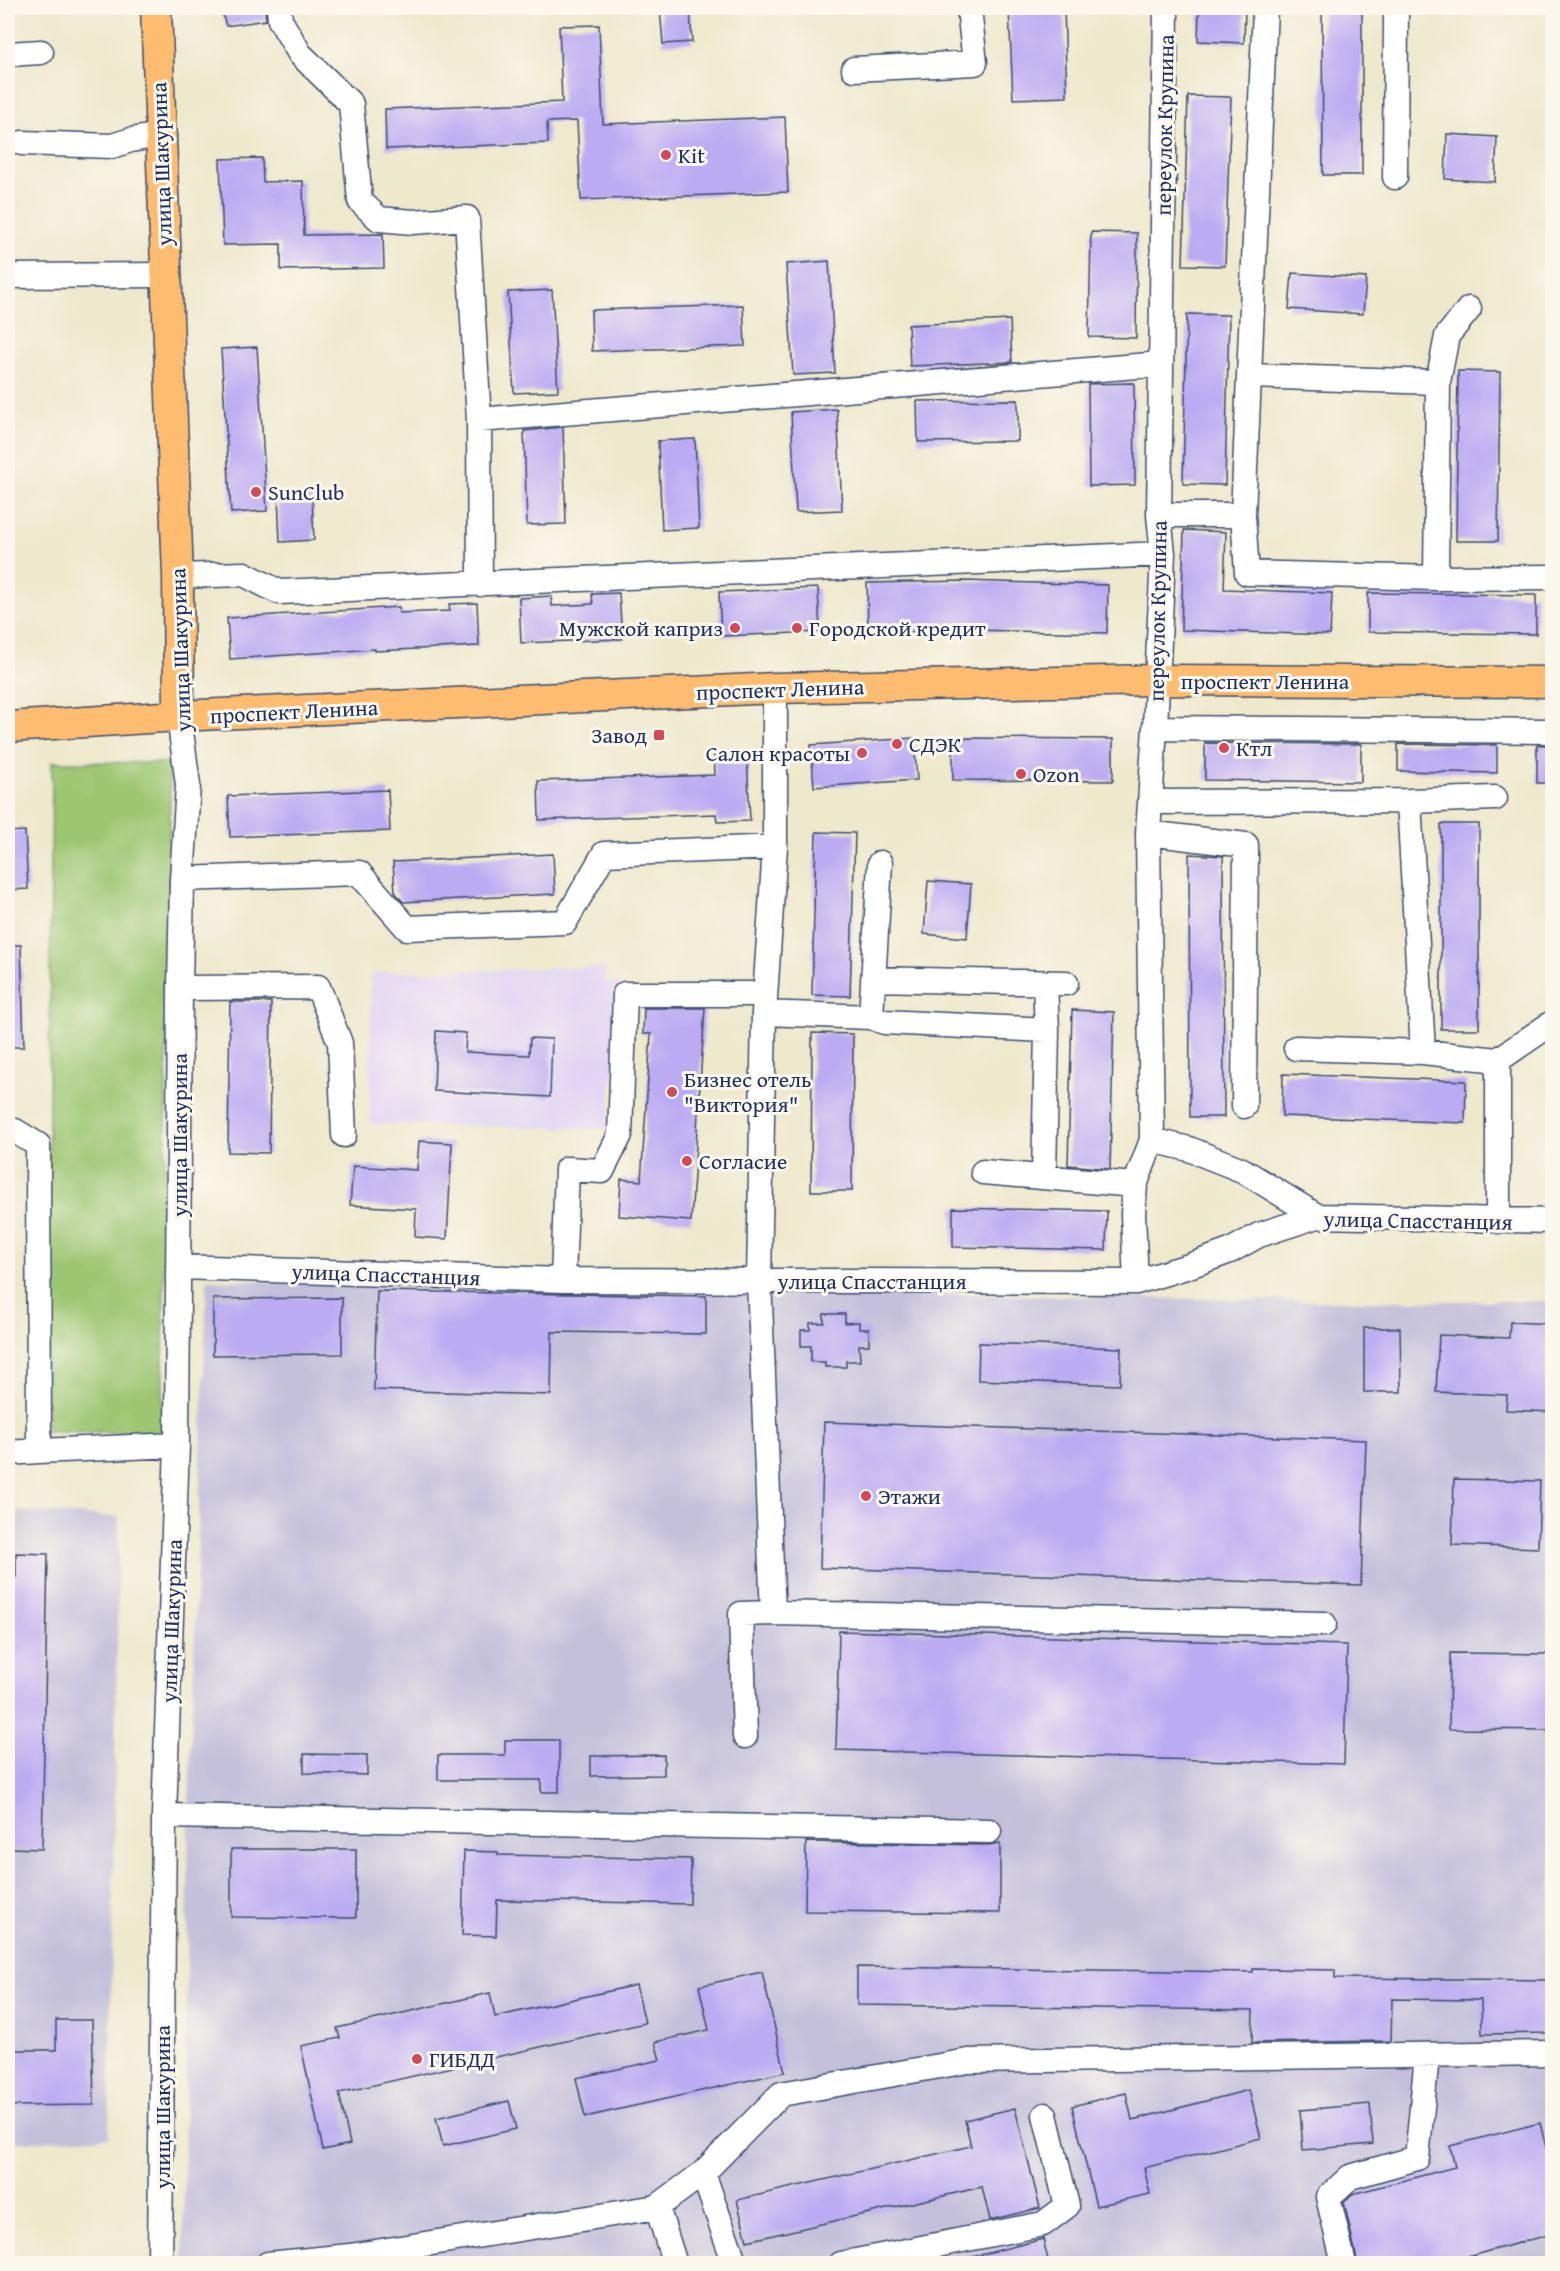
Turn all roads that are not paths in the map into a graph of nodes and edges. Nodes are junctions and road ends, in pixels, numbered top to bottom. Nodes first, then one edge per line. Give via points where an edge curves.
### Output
1 (156, 8) edge
2 (279, 8) edge
3 (969, 8) edge
4 (1166, 8) edge
5 (1265, 8) edge
6 (1396, 8) edge
7 (41, 52) dead end
8 (8, 54) edge
9 (854, 69) dead end
10 (160, 135) junction
11 (22, 143) dead end
12 (1395, 177) dead end
13 (165, 275) junction
14 (8, 276) edge
15 (1469, 309) dead end
16 (1161, 364) junction
17 (1249, 376) junction
18 (1438, 382) junction
19 (479, 420) junction
20 (1243, 514) junction
21 (1159, 515) junction
22 (1163, 554) junction
23 (177, 576) junction
24 (1552, 577) edge
25 (1436, 578) junction
26 (480, 584) junction
27 (1156, 680) junction
28 (1552, 682) edge
29 (775, 688) junction
30 (179, 716) junction
31 (8, 727) edge
32 (1155, 728) junction
33 (1552, 731) edge
34 (1495, 798) dead end
35 (1409, 801) junction
36 (1150, 802) junction
37 (1148, 833) junction
38 (775, 847) junction
39 (880, 863) dead end
40 (182, 879) junction
41 (873, 979) junction
42 (180, 988) junction
43 (764, 1003) junction
44 (877, 1020) junction
45 (1552, 1023) edge
46 (1047, 1030) junction
47 (1296, 1048) dead end
48 (1423, 1052) junction
49 (1498, 1060) junction
50 (1244, 1106) dead end
51 (8, 1130) edge
52 (344, 1135) dead end
53 (1152, 1140) junction
54 (983, 1172) dead end
55 (1044, 1177) junction
56 (1136, 1185) junction
57 (1317, 1216) junction
58 (1498, 1221) junction
59 (1552, 1221) edge
60 (179, 1267) junction
61 (563, 1280) junction
62 (759, 1280) junction
63 (1136, 1282) junction
64 (177, 1445) junction
65 (39, 1451) junction
66 (8, 1453) edge
67 (773, 1612) junction
68 (1323, 1624) dead end
69 (745, 1736) dead end
70 (164, 1816) junction
71 (989, 1831) dead end
72 (1552, 2053) edge
73 (1427, 2056) junction
74 (1045, 2115) dead end
75 (703, 2173) junction
76 (657, 2207) junction
77 (350, 2260) edge
78 (160, 2264) edge
79 (268, 2264) edge
80 (675, 2264) edge
81 (735, 2264) edge
82 (841, 2264) edge
83 (1344, 2264) edge

1 - 10 main road, улица Шакурина
2 - 19 street via 280,20 300,54 351,104 360,201 379,219 413,222 467,218
3 - 9 street via 975,63
4 - 16 street, переулок Крупина
5 - 17 street
6 - 12 street
7 - 8 street
10 - 11 street via 112,146
10 - 13 main road, улица Шакурина
13 - 14 street
13 - 23 main road, улица Шакурина
15 - 18 street via 1447,336
16 - 19 street
16 - 21 street, переулок Крупина
17 - 18 street
17 - 20 street
18 - 25 street
19 - 26 street
20 - 21 street
20 - 25 street via 1247,573
21 - 22 street, переулок Крупина
22 - 26 street
22 - 27 street, переулок Крупина
23 - 26 street via 244,574 279,592
23 - 30 main road, улица Шакурина
24 - 25 street
27 - 28 main road, проспект Ленина
27 - 29 main road, проспект Ленина
27 - 32 street, переулок Крупина
29 - 30 main road, проспект Ленина
29 - 38 street
30 - 31 main road, проспект Ленина
30 - 40 street, улица Шакурина via 188,785
32 - 33 street
32 - 36 street, переулок Крупина
34 - 35 street
35 - 36 street
35 - 48 street
36 - 37 street, переулок Крупина
37 - 50 street via 1246,845
37 - 53 street, переулок Крупина
38 - 40 street via 604,854 565,922 407,928 359,873
38 - 43 street
39 - 41 street
40 - 42 street, улица Шакурина
41 - 44 street
41 - 46 street via 1056,983
42 - 52 street via 318,987 340,1042
42 - 60 street, улица Шакурина
43 - 44 street
43 - 61 street via 625,994 620,1135 602,1171 567,1170
43 - 62 street
44 - 46 street
45 - 49 street
46 - 55 street
47 - 48 street
48 - 49 street
49 - 58 street
51 - 65 street via 38,1145
53 - 56 street, переулок Крупина
53 - 57 street via 1189,1149 1242,1170
54 - 55 street
55 - 56 street
56 - 63 street, переулок Крупина
57 - 58 street, улица Спасстанция
57 - 63 street, улица Спасстанция via 1258,1235 1230,1251 1189,1266
58 - 59 street, улица Спасстанция
60 - 61 street, улица Спасстанция
60 - 64 street, улица Шакурина
61 - 62 street, улица Спасстанция
62 - 63 street, улица Спасстанция
62 - 67 street
64 - 65 street
64 - 70 street, улица Шакурина
65 - 66 street
67 - 68 street
67 - 69 street via 741,1614
70 - 71 street
70 - 78 street, улица Шакурина
72 - 73 street
73 - 75 street via 968,2061 781,2094
73 - 83 street via 1417,2158 1350,2177 1328,2197
74 - 82 street via 1067,2206 1042,2224
75 - 76 street
75 - 81 street
76 - 77 street
76 - 80 street
77 - 79 street

